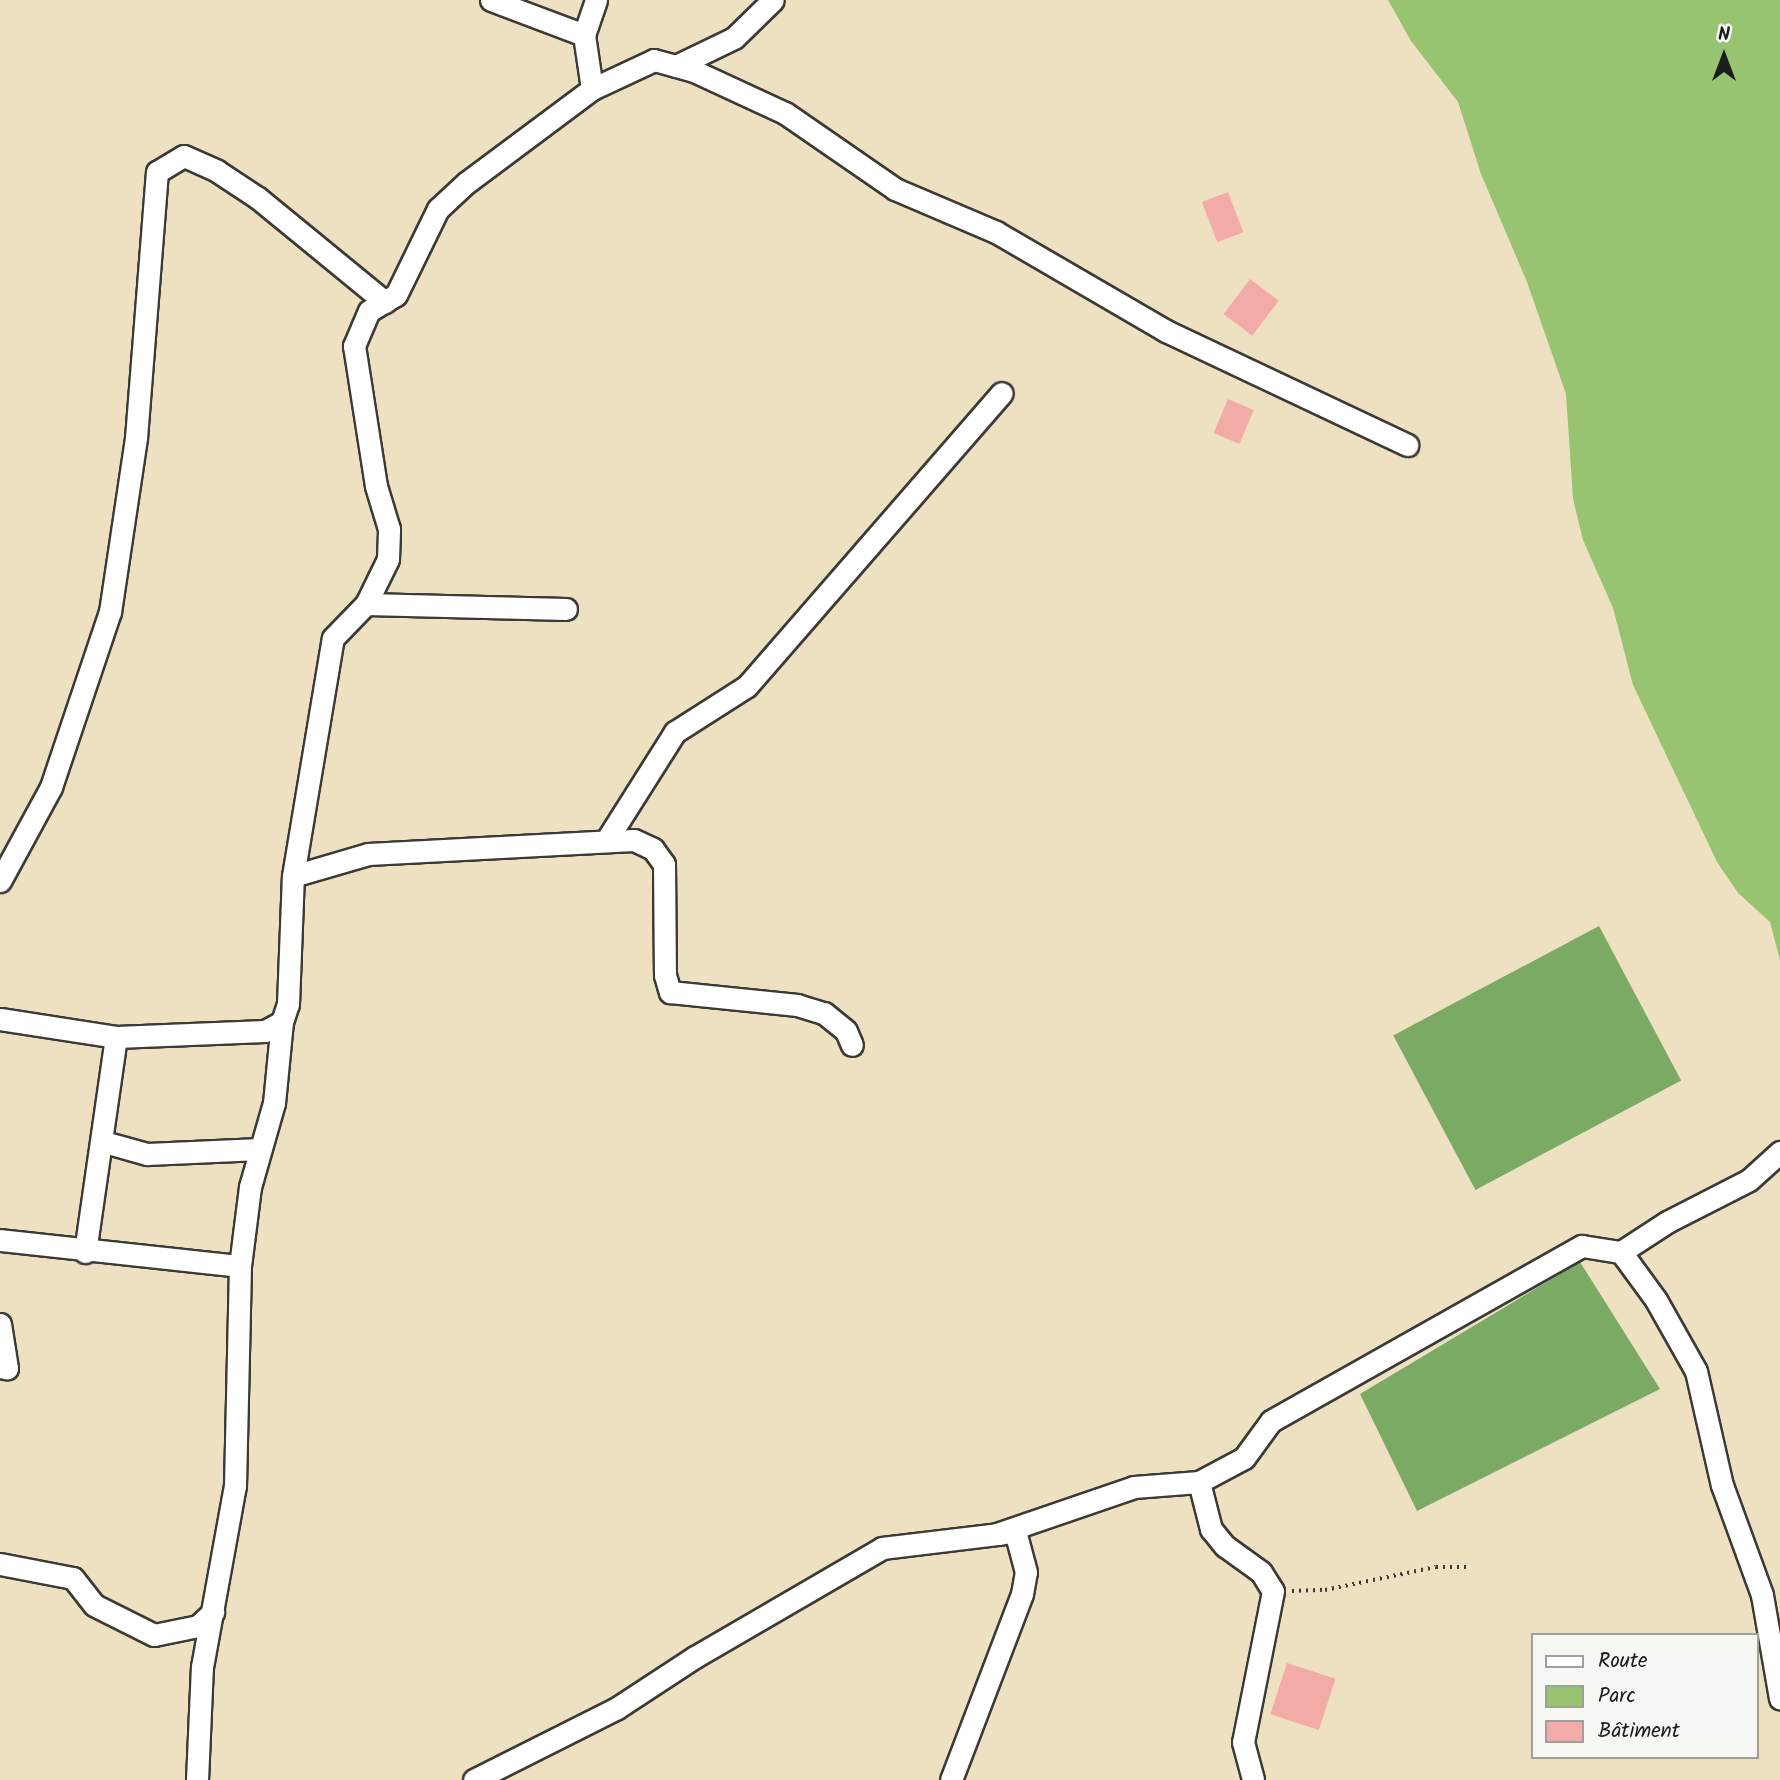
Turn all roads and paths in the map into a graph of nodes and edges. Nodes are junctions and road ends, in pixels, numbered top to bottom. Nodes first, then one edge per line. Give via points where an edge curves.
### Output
1 (491, 0) edge
2 (596, 0) edge
3 (773, 0) edge
4 (584, 35) junction
5 (676, 66) junction
6 (592, 89) junction
7 (385, 302) junction
8 (1002, 393) dead end
9 (1407, 445) dead end
10 (366, 604) junction
11 (566, 609) dead end
12 (606, 841) junction
13 (293, 876) junction
14 (0, 881) edge
15 (0, 1019) edge
16 (282, 1022) junction
17 (116, 1037) junction
18 (852, 1045) dead end
19 (104, 1142) junction
20 (260, 1149) junction
21 (1780, 1152) edge
22 (0, 1240) edge
23 (85, 1252) junction
24 (1621, 1252) junction
25 (240, 1266) junction
26 (0, 1324) edge
27 (0, 1367) edge
28 (1199, 1482) junction
29 (997, 1534) junction
30 (0, 1564) edge
31 (1471, 1567) dead end
32 (1273, 1591) junction
33 (213, 1612) junction
34 (1780, 1698) edge
35 (197, 1780) edge
36 (474, 1780) edge
37 (951, 1780) edge
38 (1253, 1780) edge

1 - 4 street
2 - 4 street
3 - 5 street via 734,38
4 - 6 street
5 - 6 street via 654,60
5 - 9 street via 785,113 895,189 996,232 1166,331
6 - 7 street via 500,156 438,209 396,295
7 - 10 street via 369,311 354,346 376,486 388,528 388,559
7 - 14 street via 258,198 217,171 184,156 157,172 136,438 110,612 51,787
8 - 12 street via 747,686 676,732
10 - 11 street
10 - 13 street via 333,638
12 - 13 street via 368,854
12 - 18 street via 634,840 653,849 664,863 665,975 670,992 806,1008 832,1019 846,1031
13 - 16 street via 288,1004
15 - 17 street
16 - 17 street via 265,1031
16 - 20 street via 274,1102
17 - 19 street
19 - 20 street via 147,1154
19 - 23 street
20 - 25 street
21 - 24 street via 1749,1180
22 - 23 street via 53,1243
23 - 25 street
24 - 28 street via 1582,1246 1271,1421 1244,1458
24 - 34 street via 1656,1300 1696,1371 1722,1485 1762,1595
25 - 33 street via 235,1486
26 - 27 street via 7,1368
28 - 29 street via 1135,1487
28 - 32 street via 1211,1529 1224,1546 1261,1572
29 - 36 street via 883,1548 617,1708
29 - 37 street via 1014,1531 1026,1572 1023,1594
30 - 33 street via 73,1578 94,1605 154,1635 198,1626
31 - 32 path via 1436,1567 1325,1590
32 - 38 street via 1243,1742
33 - 35 street via 202,1667

